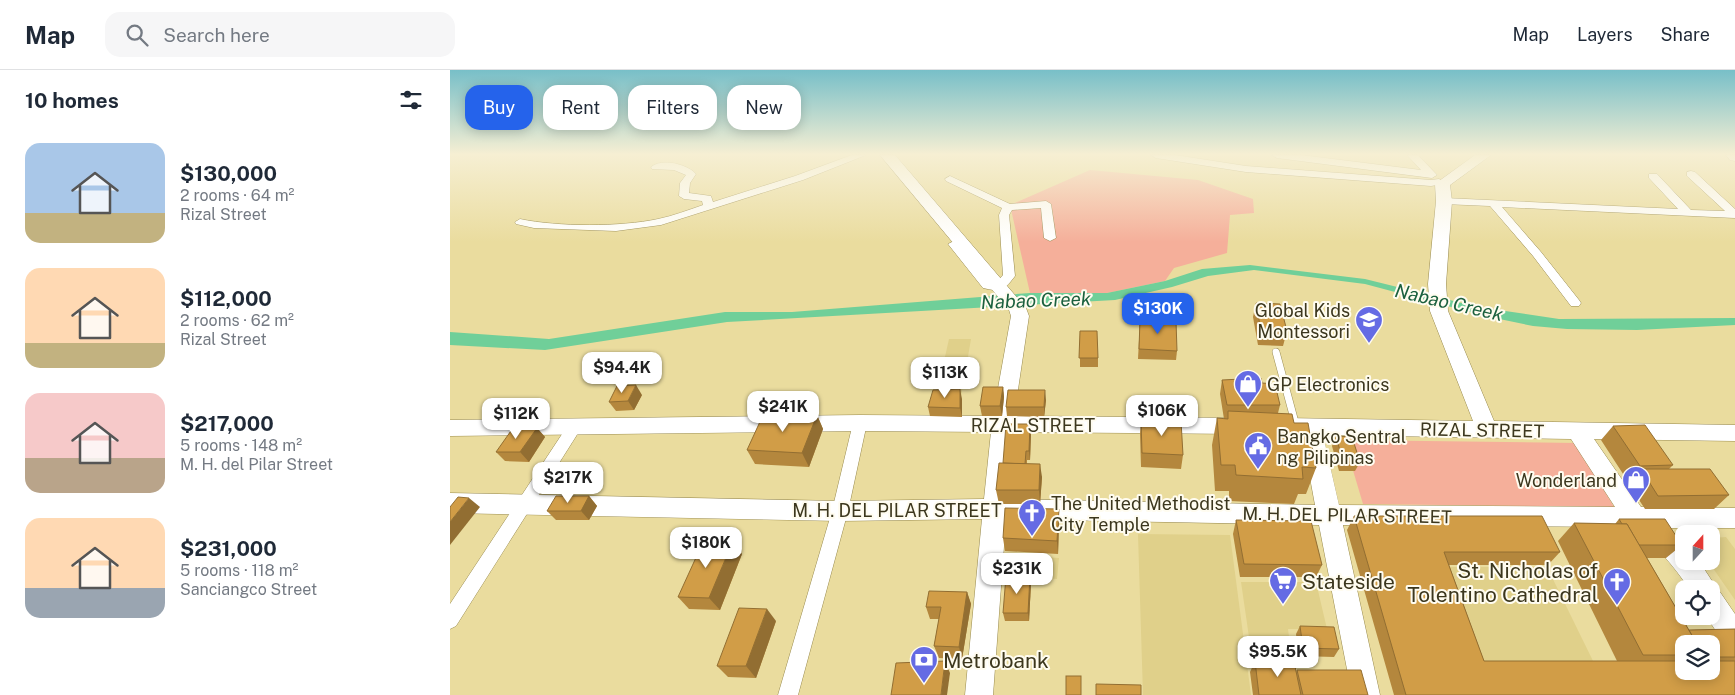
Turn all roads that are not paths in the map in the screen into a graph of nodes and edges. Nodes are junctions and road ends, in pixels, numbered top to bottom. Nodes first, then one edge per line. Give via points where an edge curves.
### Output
1 (685, 184) edge
2 (780, 184) edge
3 (912, 184) edge
4 (961, 184) edge
5 (1438, 184) edge
6 (1660, 184) edge
7 (1701, 184) edge
8 (1444, 201) junction
9 (1493, 203) junction
10 (708, 207) junction
11 (1008, 207) junction
12 (1687, 212) junction
13 (1735, 215) edge
14 (520, 222) dead end
15 (946, 233) dead end
16 (1050, 238) dead end
17 (1007, 296) junction
18 (1574, 303) dead end
19 (1276, 352) dead end
20 (860, 423) junction
21 (1002, 425) junction
22 (575, 426) junction
23 (1304, 427) junction
24 (450, 428) edge
25 (1487, 430) junction
26 (1578, 432) junction
27 (1735, 433) edge
28 (450, 502) edge
29 (524, 504) junction
30 (994, 509) junction
31 (840, 511) junction
32 (1330, 515) junction
33 (1634, 517) junction
34 (1735, 518) edge
35 (1675, 549) edge
36 (1720, 614) edge
37 (450, 620) edge
38 (1735, 637) edge
39 (788, 695) edge
40 (979, 695) edge
41 (1366, 695) edge

1 - 10 street via 684,196 707,198
2 - 10 street
3 - 17 main road
4 - 11 street
5 - 8 main road
6 - 12 street
7 - 13 street
8 - 9 street
8 - 25 main road via 1437,284 1439,311
9 - 12 street
9 - 18 street
10 - 14 street via 661,222 616,228
11 - 16 street via 1046,204
11 - 17 street via 1004,216 1009,276
12 - 13 street
15 - 17 street via 987,285
17 - 21 main road via 1020,316
19 - 23 lane
20 - 21 main road, RIZAL STREET
20 - 22 main road, RIZAL STREET
20 - 31 street
21 - 23 main road, RIZAL STREET
21 - 30 main road
22 - 24 main road, RIZAL STREET
22 - 29 street
23 - 25 main road, RIZAL STREET
23 - 32 main road
25 - 26 main road, RIZAL STREET
26 - 27 main road, RIZAL STREET
26 - 33 main road
28 - 29 main road, M. H. DEL PILAR STREET
29 - 31 main road, M. H. DEL PILAR STREET
29 - 37 street
30 - 31 main road, M. H. DEL PILAR STREET
30 - 32 main road, M. H. DEL PILAR STREET
30 - 40 main road
31 - 39 street
32 - 33 main road, M. H. DEL PILAR STREET
32 - 41 main road
33 - 34 main road, M. H. DEL PILAR STREET
33 - 35 main road
36 - 38 main road

